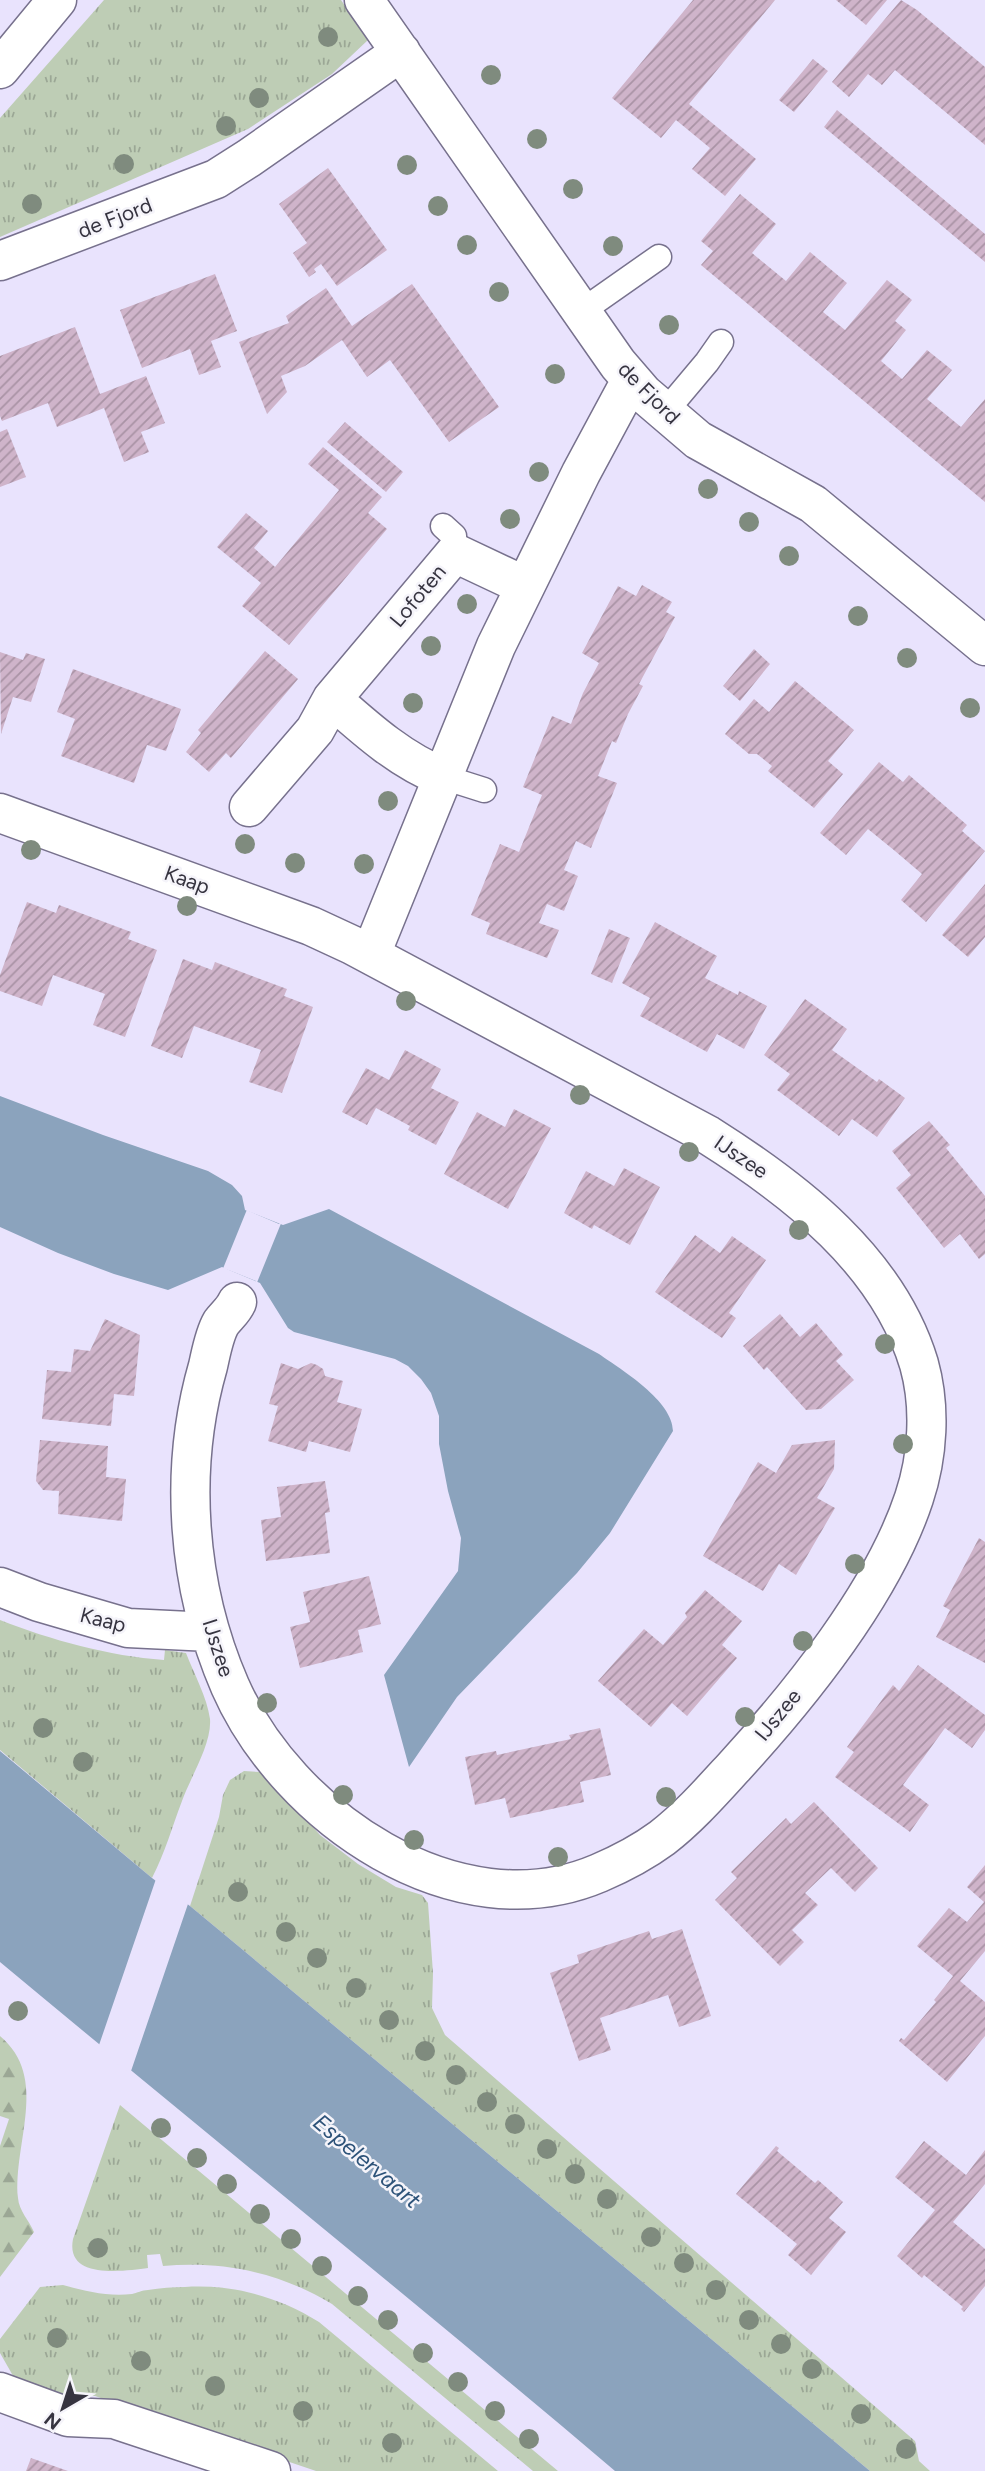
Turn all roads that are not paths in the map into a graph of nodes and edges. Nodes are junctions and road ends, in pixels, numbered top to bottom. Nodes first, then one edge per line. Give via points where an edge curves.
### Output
1 (57, 0) edge
2 (364, 0) edge
3 (401, 52) junction
4 (0, 69) edge
5 (659, 257) dead end
6 (0, 261) edge
7 (582, 311) junction
8 (721, 342) dead end
9 (631, 380) junction
10 (664, 412) junction
11 (525, 586) junction
12 (985, 646) edge
13 (332, 699) junction
14 (443, 777) junction
15 (484, 790) dead end
16 (249, 807) dead end
17 (0, 813) edge
18 (371, 954) junction
19 (237, 1301) dead end
20 (0, 1587) edge
21 (210, 1632) junction
22 (0, 2392) edge
23 (271, 2471) edge

1 - 4 street
2 - 3 street, de Fjord
3 - 6 street, de Fjord via 216,179
3 - 7 street, de Fjord
5 - 7 lane
7 - 9 street, de Fjord
8 - 10 lane
9 - 10 street, de Fjord
9 - 11 street
10 - 12 street, de Fjord via 698,440 813,505
11 - 13 street, Lofoten via 449,539
11 - 14 street
13 - 14 street via 392,750
13 - 16 street, Lofoten via 315,730
14 - 15 lane
14 - 18 street
17 - 18 street, Kaap via 310,926
18 - 21 street, IJszee via 708,1135 818,1215 875,1278 909,1336 925,1399 924,1457 918,1484 897,1539 847,1625 746,1754 666,1836 605,1870 568,1882 519,1890 476,1886 404,1863 337,1822 273,1757 248,1721
19 - 21 street, IJszee via 212,1349 192,1453 194,1544
20 - 21 street, Kaap via 128,1628
22 - 23 street via 68,2417 114,2419

